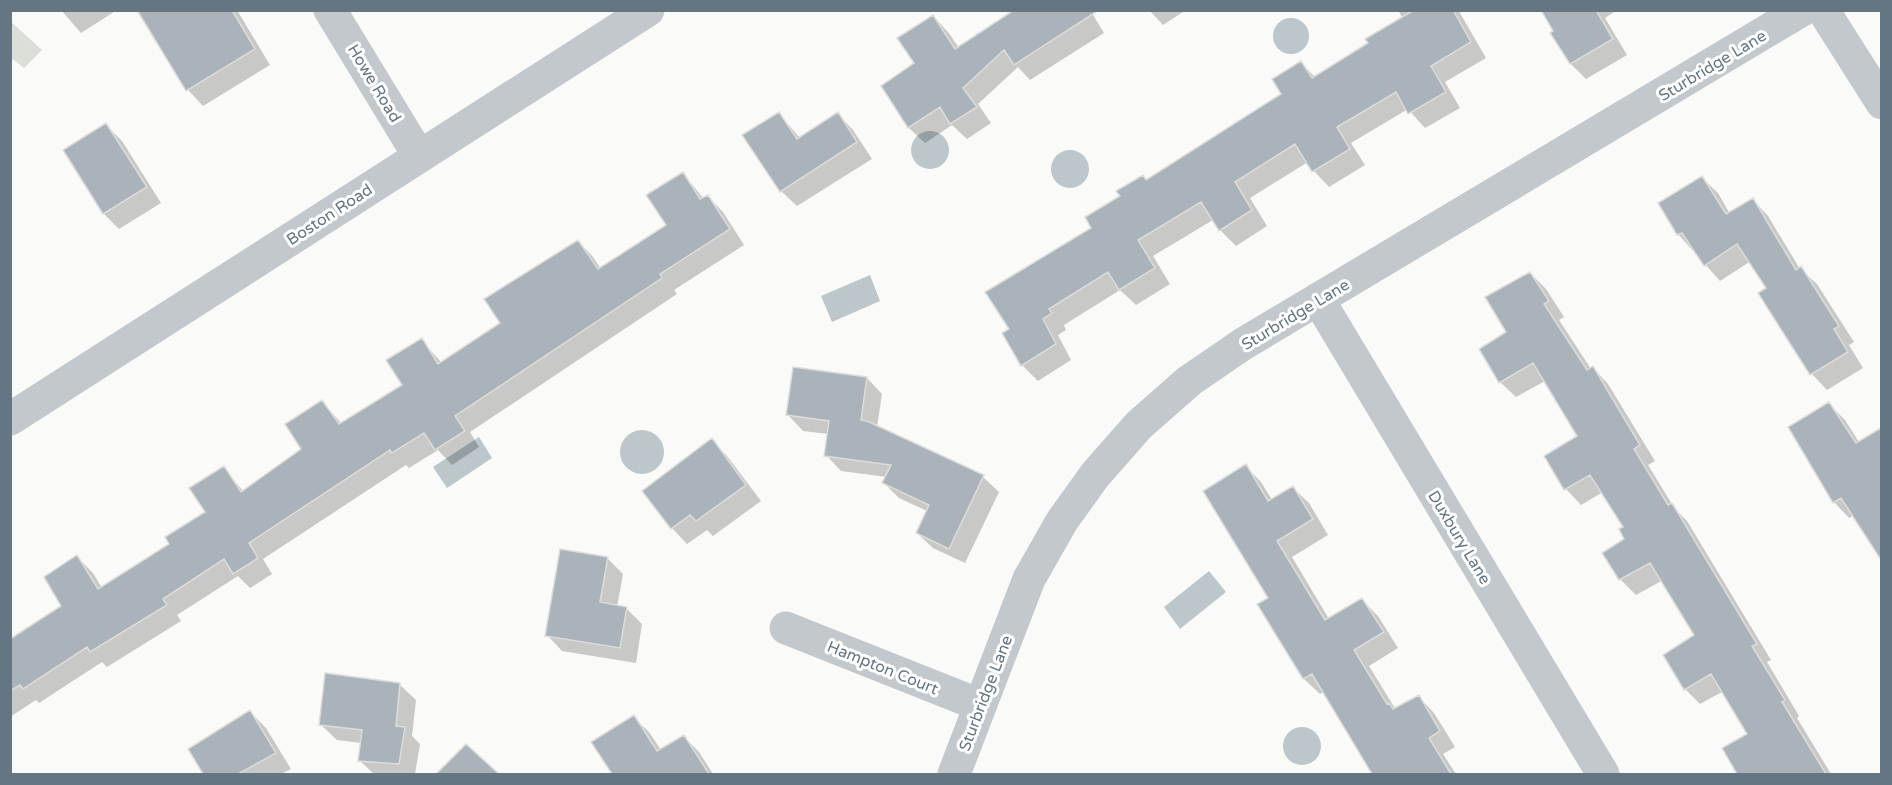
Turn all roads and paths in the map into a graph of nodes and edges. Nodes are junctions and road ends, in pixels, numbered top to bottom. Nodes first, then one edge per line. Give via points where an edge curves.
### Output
1 (330, 10) edge
2 (648, 10) edge
3 (1802, 10) edge
4 (1823, 10) edge
5 (1881, 103) edge
6 (419, 156) junction
7 (1318, 300) junction
8 (10, 419) edge
9 (786, 628) dead end
10 (980, 705) junction
11 (954, 774) edge
12 (1603, 774) edge

1 - 6 street, Howe Road
2 - 6 street, Boston Road
3 - 7 street, Sturbridge Lane
4 - 5 street
6 - 8 street, Boston Road
7 - 10 street, Sturbridge Lane via 1189,381 1138,425 1095,474 1029,579
7 - 12 street, Duxbury Lane
9 - 10 street, Hampton Court
10 - 11 street, Sturbridge Lane

